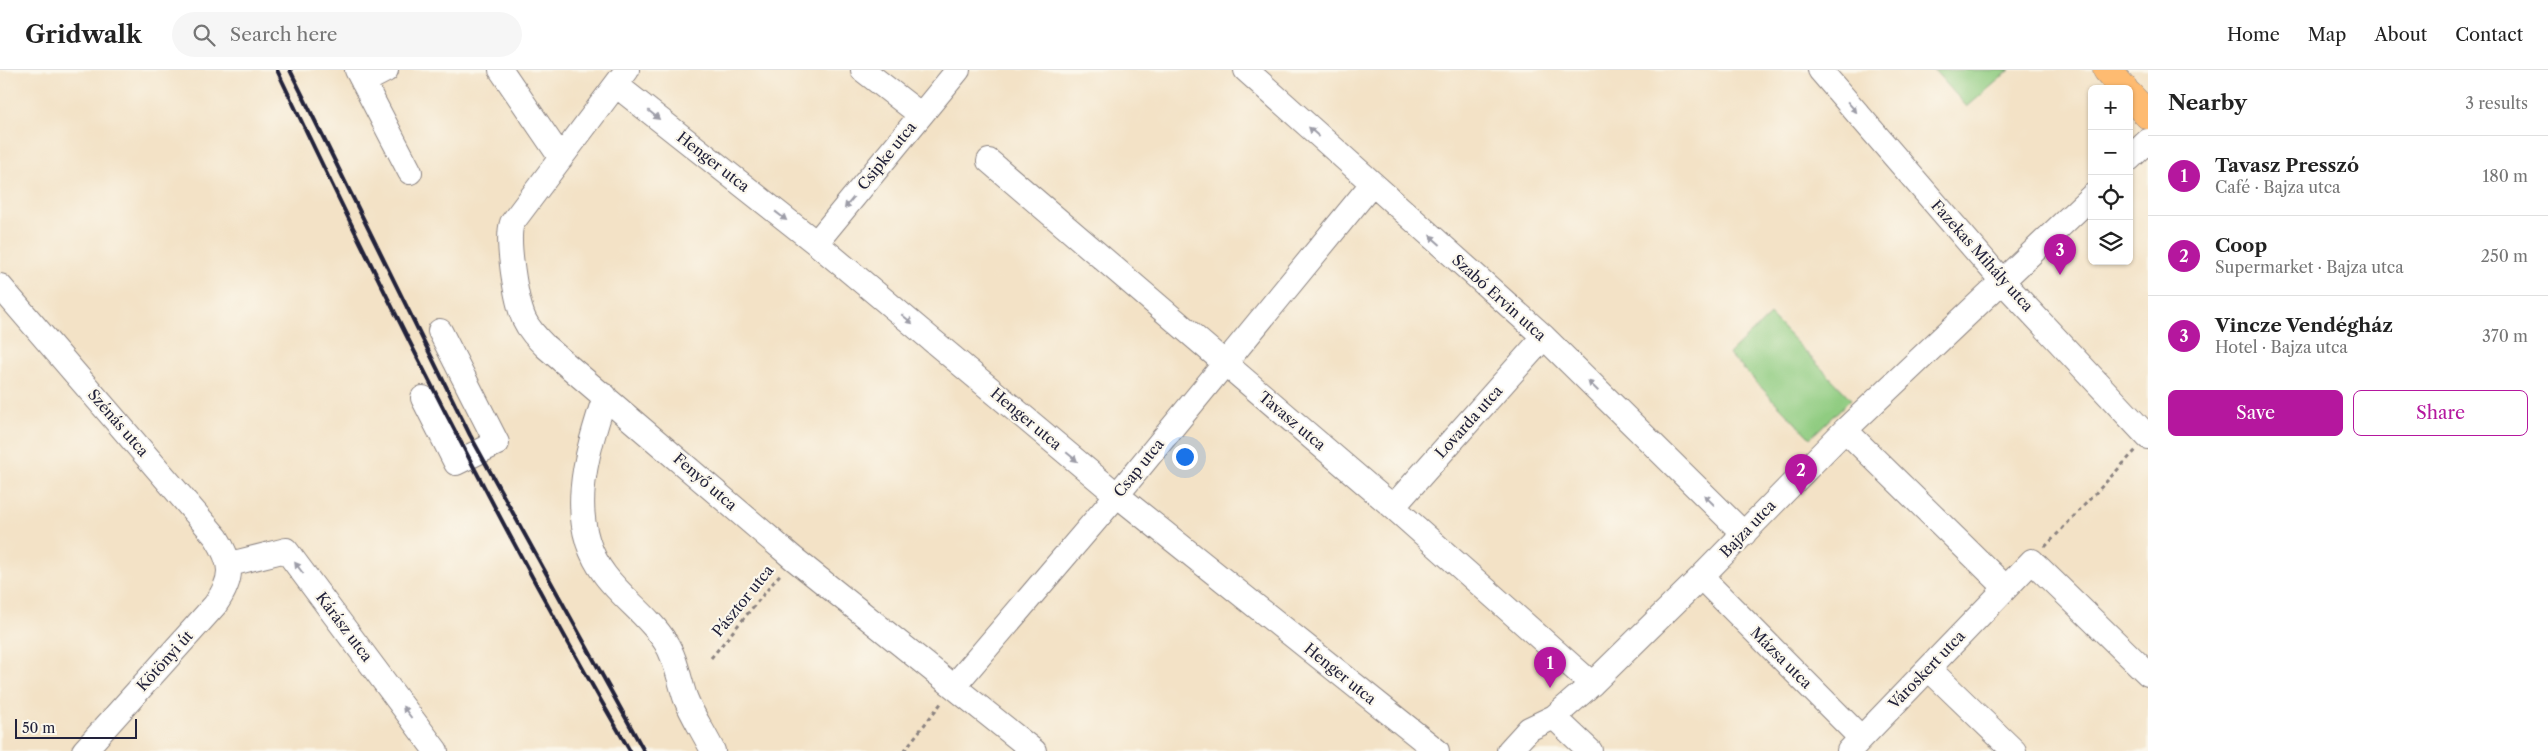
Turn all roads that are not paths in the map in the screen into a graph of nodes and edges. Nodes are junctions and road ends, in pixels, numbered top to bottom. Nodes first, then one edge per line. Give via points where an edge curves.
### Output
1 (386, 70) edge
2 (501, 70) edge
3 (863, 70) edge
4 (958, 70) edge
5 (1246, 70) edge
6 (1820, 70) edge
7 (2107, 70) edge
8 (360, 76) edge
9 (622, 77) edge
10 (2120, 85) edge
11 (2133, 99) edge
12 (921, 115) junction
13 (2148, 115) edge
14 (2148, 141) edge
15 (2133, 155) edge
16 (561, 158) junction
17 (989, 161) dead end
18 (410, 172) dead end
19 (1372, 184) junction
20 (2088, 200) edge
21 (816, 243) junction
22 (2003, 282) junction
23 (0, 286) edge
24 (440, 331) dead end
25 (1544, 337) junction
26 (1223, 363) junction
27 (605, 396) junction
28 (423, 398) dead end
29 (1845, 430) junction
30 (2148, 437) edge
31 (1117, 495) junction
32 (1393, 507) junction
33 (1744, 534) junction
34 (230, 564) junction
35 (1701, 577) junction
36 (2006, 588) junction
37 (1929, 669) junction
38 (2148, 674) edge
39 (1592, 684) junction
40 (954, 686) junction
41 (1554, 717) junction
42 (1855, 744) edge
43 (84, 751) edge
44 (436, 751) edge
45 (713, 751) edge
46 (1034, 751) edge
47 (1437, 751) edge
48 (1509, 751) edge
49 (1590, 751) edge
50 (2014, 751) edge

1 - 8 street
2 - 16 street
3 - 12 street
4 - 12 street, Csipke utca
19 -> 5 street, Szabó Ervin utca
6 -> 22 street, Fazekas Mihály utca
7 - 10 main road
8 - 18 street
9 - 16 street, Fenyő utca
9 -> 21 street, Henger utca
11 - 13 main road
12 -> 21 street, Csipke utca
14 - 15 street
16 - 27 street, Fenyő utca via 509,230 520,309 531,332
17 - 26 street, Tavasz utca
25 -> 19 street, Szabó Ervin utca
19 - 26 street, Csap utca
20 - 22 street, Bajza utca
21 -> 31 street, Henger utca
22 - 29 street, Bajza utca
22 - 30 street, Fazekas Mihály utca
23 - 34 street, Szénás utca via 216,537
24 - 28 street via 497,443 456,463
25 - 32 street, Lovarda utca
33 -> 25 street, Szabó Ervin utca
26 - 31 street, Csap utca
26 - 32 street, Tavasz utca
27 - 40 street, Fenyő utca via 793,558
27 - 45 street via 589,445 582,492 585,534 605,575 667,644 685,698
29 - 33 street, Bajza utca
29 - 36 street
31 - 40 street, Csap utca
31 - 47 street, Henger utca
32 - 39 street, Tavasz utca
33 - 35 street, Bajza utca
34 - 43 street, Kötönyi út via 227,583 215,605
44 -> 34 street, Kárász utca via 286,550
35 - 39 street, Bajza utca
35 - 42 street, Mázsa utca
36 - 37 street, Városkert utca
36 - 38 street, Városkert utca via 2032,561
37 - 42 street, Városkert utca
37 - 50 street
39 - 41 street, Bajza utca
40 - 46 street, Fenyő utca
41 - 48 street, Bajza utca via 1529,729
41 - 49 street

